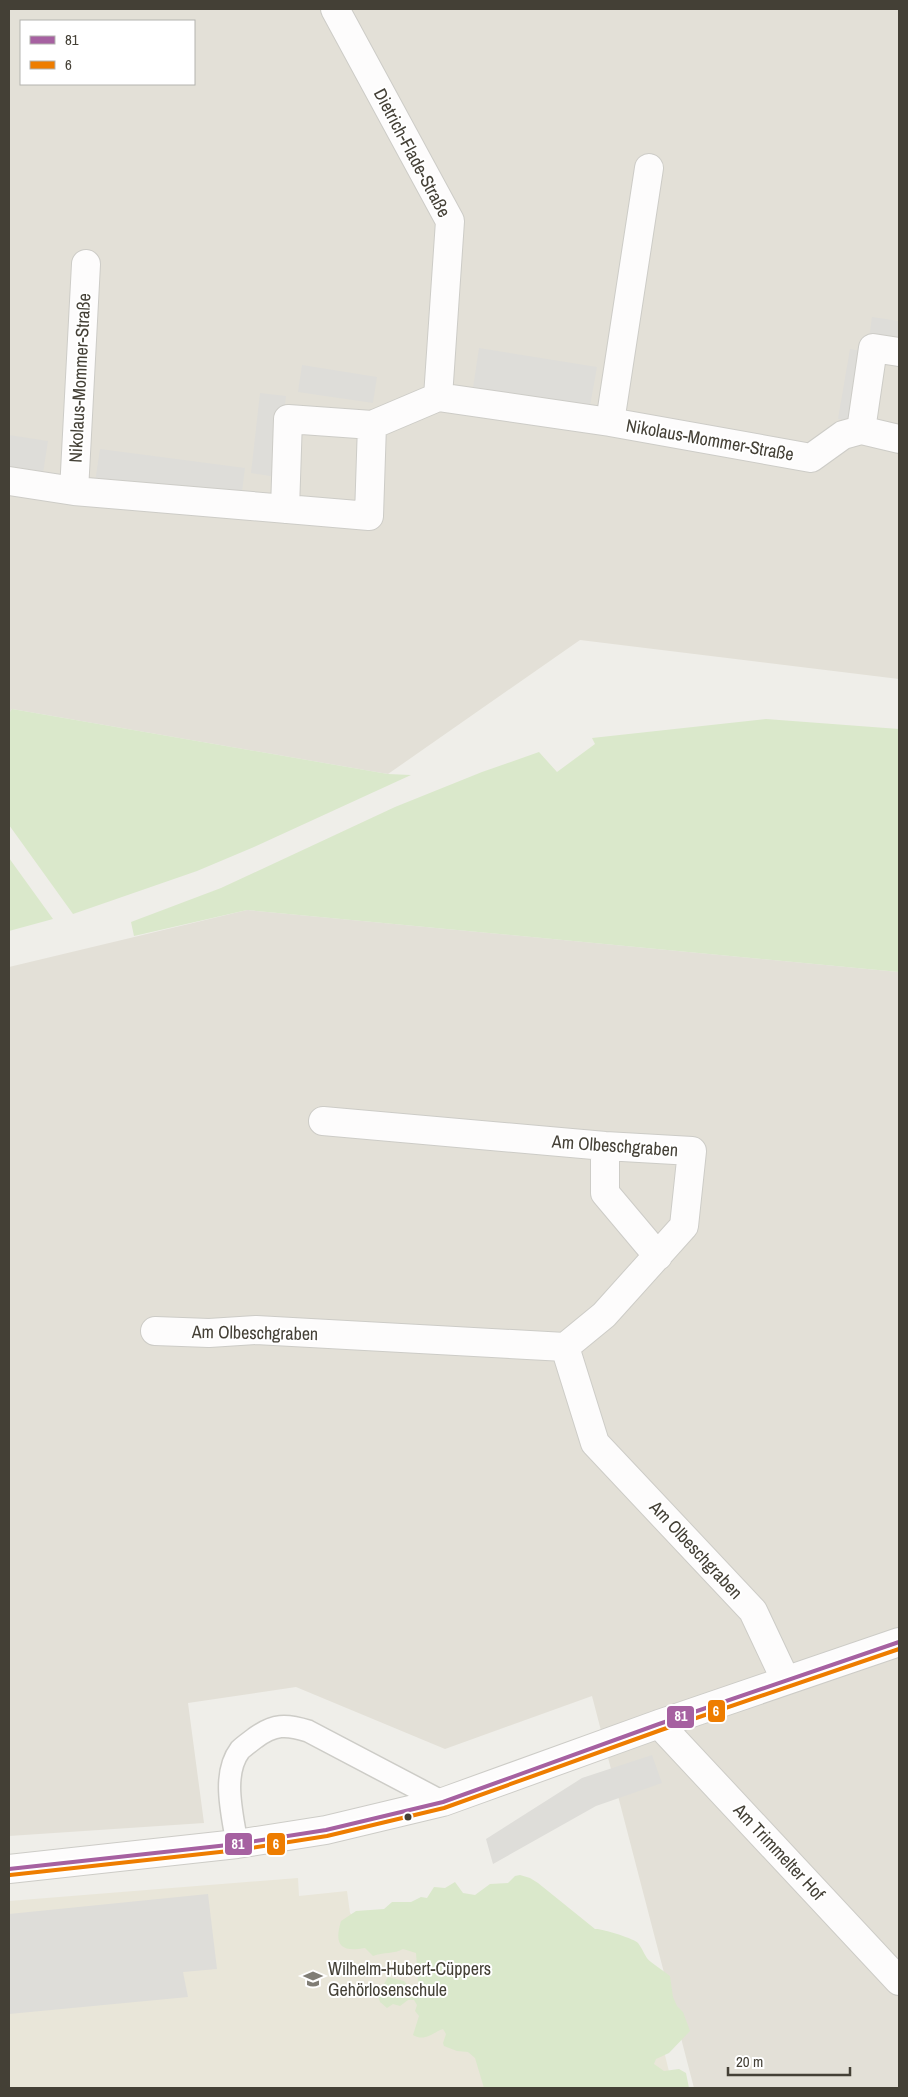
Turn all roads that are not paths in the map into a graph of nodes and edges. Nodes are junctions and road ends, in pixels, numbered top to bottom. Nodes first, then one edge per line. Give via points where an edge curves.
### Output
1 (335, 9) edge
2 (650, 168) dead end
3 (86, 264) dead end
4 (899, 352) edge
5 (438, 397) junction
6 (610, 422) junction
7 (372, 425) junction
8 (861, 430) junction
9 (899, 439) edge
10 (9, 481) edge
11 (74, 491) junction
12 (285, 510) junction
13 (323, 1121) dead end
14 (605, 1146) junction
15 (658, 1256) junction
16 (155, 1331) dead end
17 (565, 1347) junction
18 (899, 1642) edge
19 (784, 1680) junction
20 (659, 1724) junction
21 (443, 1802) junction
22 (237, 1844) junction
23 (9, 1869) edge
24 (899, 1981) edge

1 - 5 street, Dietrich-Flade-Straße via 450,221
2 - 6 street, Nikolaus-Mommer-Straße
3 - 11 street, Nikolaus-Mommer-Straße
4 - 8 street via 873,348
5 - 6 street, Nikolaus-Mommer-Straße
5 - 7 street
6 - 8 street, Nikolaus-Mommer-Straße via 811,458 842,435
7 - 12 street via 369,516
7 - 12 street via 288,419
8 - 9 street
10 - 11 street
11 - 12 street
13 - 14 street, Am Olbeschgraben
14 - 15 street via 605,1193
14 - 15 street, Am Olbeschgraben via 692,1151 684,1226
15 - 17 street, Am Olbeschgraben via 604,1314
16 - 17 street, Am Olbeschgraben via 208,1333 256,1330
17 - 19 street, Am Olbeschgraben via 595,1443 753,1611
18 - 19 street
19 - 20 street
20 - 21 street
20 - 24 street, Am Trimmelter Hof
21 - 22 street via 326,1830
21 - 22 lane via 308,1731 291,1726 275,1727 241,1749 234,1759 230,1782
22 - 23 street

